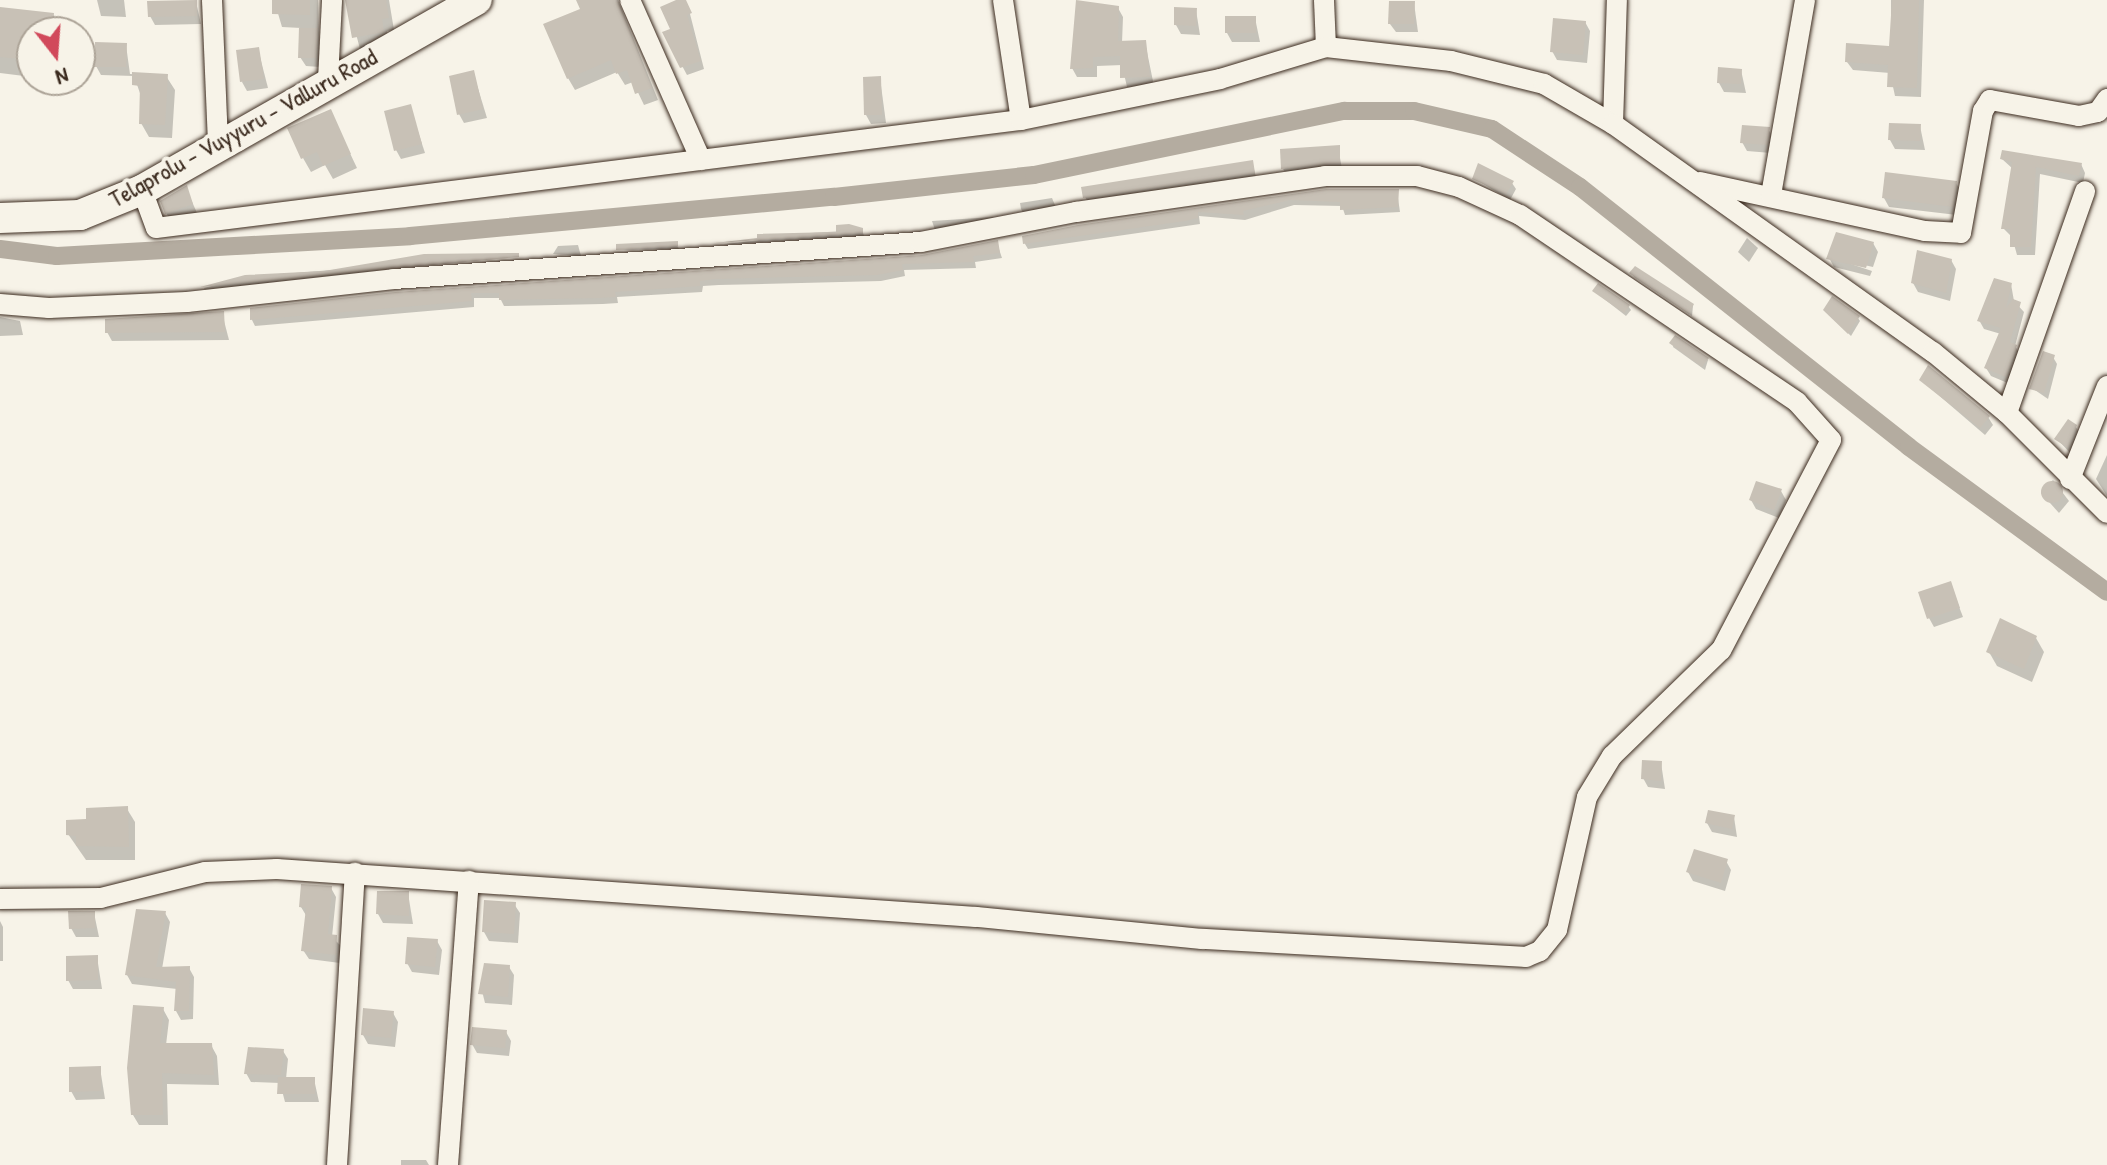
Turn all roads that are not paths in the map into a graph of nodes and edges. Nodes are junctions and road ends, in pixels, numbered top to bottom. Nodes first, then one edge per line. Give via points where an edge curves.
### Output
1 (212, 0) edge
2 (332, 0) edge
3 (476, 0) edge
4 (630, 0) edge
5 (1003, 0) edge
6 (1324, 0) edge
7 (1617, 0) edge
8 (1805, 0) edge
9 (1326, 47) junction
10 (328, 80) junction
11 (2107, 99) edge
12 (1021, 120) junction
13 (1613, 124) junction
14 (218, 145) junction
15 (701, 160) junction
16 (1693, 181) junction
17 (142, 190) junction
18 (2085, 191) dead end
19 (1771, 195) junction
20 (0, 218) edge
21 (0, 304) edge
22 (2107, 386) edge
23 (2007, 413) junction
24 (2070, 479) junction
25 (2107, 513) edge
26 (355, 873) junction
27 (469, 881) junction
28 (0, 899) edge
29 (337, 1165) edge
30 (448, 1165) edge

1 - 14 street
2 - 10 street
3 - 10 main road, Telaprolu - Vuyyuru - Valluru Road
4 - 15 street
5 - 12 street
6 - 9 street
7 - 13 street
8 - 19 street
9 - 12 street via 1220,79
9 - 13 street via 1451,61 1544,84
10 - 14 main road, Telaprolu - Vuyyuru - Valluru Road
11 - 19 street via 2098,112 2079,116 1990,100 1983,111 1961,233 1925,231
12 - 15 street
13 - 16 street
14 - 17 main road, Telaprolu - Vuyyuru - Valluru Road
15 - 17 street via 156,228
16 - 19 street
16 - 23 street via 1933,352
17 - 20 main road, Telaprolu - Vuyyuru - Valluru Road via 80,215
18 - 23 street
21 - 27 street via 49,308 187,302 394,279 921,242 1076,212 1325,176 1417,176 1459,187 1520,215 1797,402 1831,440 1721,650 1612,756 1587,797 1557,930 1540,951 1526,957 1202,939 976,917
22 - 24 street
23 - 24 street
24 - 25 street
26 - 27 street
26 - 28 street via 238,869 101,898
26 - 29 street
27 - 30 street

